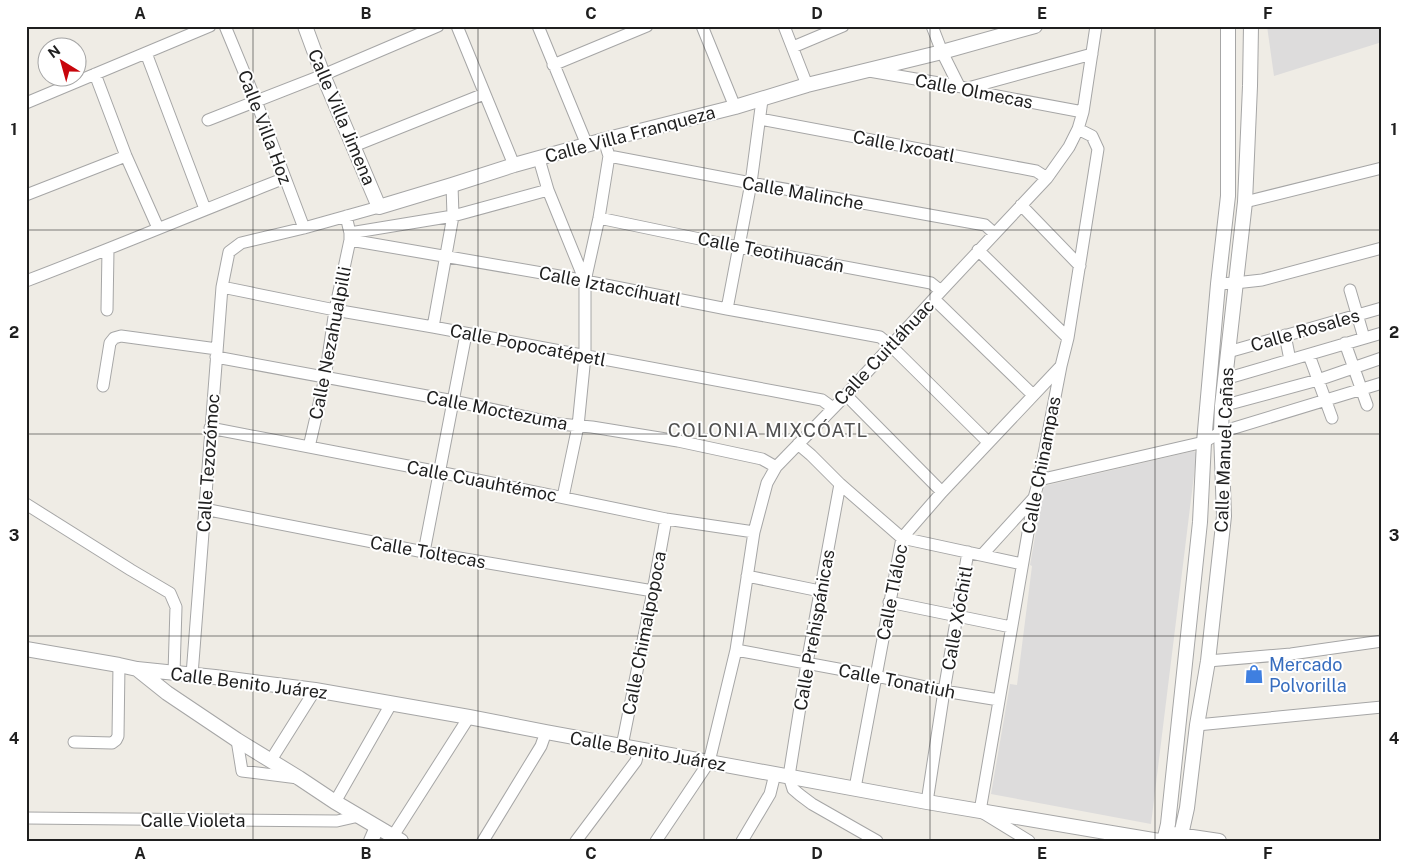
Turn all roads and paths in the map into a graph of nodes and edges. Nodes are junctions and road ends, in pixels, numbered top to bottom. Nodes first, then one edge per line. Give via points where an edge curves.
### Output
1 (210, 26) edge
2 (225, 26) edge
3 (305, 26) edge
4 (438, 26) edge
5 (457, 26) edge
6 (538, 26) edge
7 (647, 26) edge
8 (702, 26) edge
9 (784, 26) edge
10 (843, 26) edge
11 (932, 26) edge
12 (1036, 26) edge
13 (1096, 26) edge
14 (1228, 26) edge
15 (1251, 26) edge
16 (1014, 29) edge
17 (793, 47) junction
18 (942, 52) junction
19 (146, 53) junction
20 (1092, 54) junction
21 (553, 65) junction
22 (866, 71) junction
23 (94, 74) junction
24 (323, 75) junction
25 (807, 85) junction
26 (964, 87) junction
27 (484, 94) junction
28 (762, 100) junction
29 (256, 101) junction
30 (26, 103) edge
31 (735, 107) junction
32 (1083, 112) junction
33 (760, 119) junction
34 (208, 120) dead end
35 (1078, 129) junction
36 (604, 140) junction
37 (587, 145) junction
38 (354, 146) junction
39 (126, 156) junction
40 (609, 156) junction
41 (538, 158) junction
42 (514, 165) junction
43 (1382, 168) edge
44 (285, 178) junction
45 (1047, 178) junction
46 (751, 184) junction
47 (452, 186) junction
48 (548, 190) junction
49 (26, 195) edge
50 (1245, 202) junction
51 (1021, 204) junction
52 (379, 207) junction
53 (205, 209) junction
54 (346, 216) junction
55 (453, 216) junction
56 (599, 218) junction
57 (158, 228) junction
58 (304, 228) junction
59 (994, 233) junction
60 (350, 236) junction
61 (738, 247) junction
62 (1382, 249) edge
63 (108, 250) junction
64 (978, 250) junction
65 (229, 252) joint
66 (445, 257) junction
67 (1080, 266) junction
68 (26, 281) edge
69 (585, 281) junction
70 (1235, 283) junction
71 (1218, 284) junction
72 (222, 287) junction
73 (1350, 290) dead end
74 (937, 295) junction
75 (1382, 308) edge
76 (727, 309) junction
77 (107, 310) dead end
78 (335, 310) junction
79 (1357, 315) junction
80 (433, 327) junction
81 (1382, 333) edge
82 (466, 334) junction
83 (1285, 335) junction
84 (1068, 338) junction
85 (1364, 338) junction
86 (1345, 343) junction
87 (891, 346) junction
88 (1228, 352) junction
89 (216, 353) junction
90 (1309, 354) junction
91 (585, 356) junction
92 (1382, 358) edge
93 (1290, 360) junction
94 (1061, 366) junction
95 (1353, 367) junction
96 (325, 378) junction
97 (1224, 379) junction
98 (1318, 380) junction
99 (1382, 383) edge
100 (102, 386) dead end
101 (1361, 390) junction
102 (846, 395) junction
103 (1033, 395) junction
104 (454, 401) junction
105 (1326, 401) junction
106 (1367, 405) dead end
107 (1222, 406) junction
108 (833, 408) junction
109 (1332, 418) dead end
110 (578, 426) junction
111 (210, 428) junction
112 (1221, 432) junction
113 (988, 442) junction
114 (1204, 442) junction
115 (798, 444) junction
116 (309, 447) junction
117 (776, 467) junction
118 (439, 472) junction
119 (1039, 480) junction
120 (840, 484) junction
121 (942, 492) junction
122 (563, 497) junction
123 (1034, 498) junction
124 (26, 504) edge
125 (204, 509) junction
126 (666, 519) junction
127 (754, 532) junction
128 (902, 538) junction
129 (424, 552) junction
130 (968, 552) junction
131 (982, 555) junction
132 (1022, 564) junction
133 (747, 576) junction
134 (653, 591) junction
135 (820, 591) junction
136 (889, 602) junction
137 (958, 617) junction
138 (1011, 627) junction
139 (1382, 641) edge
140 (26, 649) edge
141 (736, 650) junction
142 (1208, 661) junction
143 (807, 663) junction
144 (119, 665) junction
145 (137, 669) junction
146 (174, 672) junction
147 (192, 675) junction
148 (876, 676) junction
149 (315, 690) junction
150 (944, 691) junction
151 (999, 700) junction
152 (391, 704) junction
153 (1382, 707) edge
154 (469, 717) junction
155 (1197, 725) junction
156 (546, 732) junction
157 (237, 740) junction
158 (74, 742) dead end
159 (622, 746) junction
160 (639, 749) junction
161 (271, 760) junction
162 (709, 762) junction
163 (775, 774) junction
164 (789, 776) junction
165 (299, 778) junction
166 (855, 788) junction
167 (335, 802) junction
168 (928, 802) junction
169 (980, 811) junction
170 (360, 816) junction
171 (26, 818) edge
172 (377, 826) junction
173 (397, 838) edge
174 (1163, 838) edge
175 (1180, 838) edge
176 (372, 841) edge
177 (484, 841) edge
178 (576, 841) edge
179 (656, 841) edge
180 (742, 841) edge
181 (877, 841) edge
182 (1029, 841) edge
183 (1219, 841) edge

1 - 19 street
2 - 29 street, Calle Villa Hoz
3 - 24 street, Calle Villa Jimena
4 - 24 street
5 - 27 street
6 - 21 street
7 - 21 street
8 - 31 street
9 - 17 street
10 - 17 street
11 - 18 street
12 - 16 street, Calle Villa Franqueza
13 - 20 street, Calle Cuitláhuac
14 - 71 street, Calle Manuel Cañas via 1228,196
15 - 50 street, Calle Manuel Cañas
16 - 18 street, Calle Villa Franqueza
17 - 25 street
18 - 22 street, Calle Villa Franqueza
18 - 26 street
19 - 23 street
19 - 53 street
20 - 26 street
20 - 32 street, Calle Cuitláhuac
21 - 37 street
22 - 25 street, Calle Villa Franqueza
22 - 26 street, Calle Olmecas
23 - 30 street
23 - 39 street
24 - 29 street
24 - 38 street, Calle Villa Jimena
25 - 28 street, Calle Villa Franqueza
26 - 32 street, Calle Olmecas
27 - 38 street
27 - 42 street
28 - 31 street, Calle Villa Franqueza
28 - 33 street
29 - 34 street
29 - 44 street, Calle Villa Hoz
31 - 36 street, Calle Villa Franqueza
32 - 35 street, Calle Cuitláhuac
33 - 45 street, Calle Ixcoatl via 1036,171
33 - 46 street
35 - 45 street, Calle Cuitláhuac
35 - 67 street, Calle Chinampas via 1092,136 1098,149
36 - 37 street, Calle Villa Franqueza
36 - 40 street
37 - 41 street, Calle Villa Franqueza
38 - 52 street, Calle Villa Jimena
39 - 49 street
39 - 57 street
40 - 46 street, Calle Malinche
40 - 56 street
41 - 42 street, Calle Villa Franqueza
41 - 48 street
42 - 47 street, Calle Villa Franqueza
43 - 50 street
44 - 53 street
44 - 58 street, Calle Villa Hoz
45 - 51 street, Calle Cuitláhuac
46 - 59 street, Calle Malinche via 985,225
46 - 61 street
47 - 52 street, Calle Villa Franqueza
47 - 55 street
48 - 55 street
48 - 69 street
50 - 70 street, Calle Manuel Cañas
51 - 59 street, Calle Cuitláhuac
51 - 67 street
52 - 54 street, Calle Villa Franqueza
53 - 57 street
54 - 58 street, Calle Villa Franqueza
54 - 60 street
55 - 60 street
55 - 66 street
56 - 61 street, Calle Teotihuacán
56 - 69 street
57 - 63 street
58 - 65 street, Calle Villa Franqueza via 241,243
59 - 64 street, Calle Cuitláhuac
60 - 66 street, Calle Iztaccíhuatl
60 - 78 street, Calle Nezahualpilli
61 - 74 street, Calle Teotihuacán via 931,283
61 - 76 street
62 - 70 street via 1262,280
63 - 68 street
63 - 77 street
64 - 74 street, Calle Cuitláhuac
64 - 84 street
65 - 72 street, Calle Tezozómoc
66 - 69 street, Calle Iztaccíhuatl
66 - 80 street
67 - 84 street, Calle Chinampas
69 - 76 street, Calle Iztaccíhuatl
69 - 91 street
70 - 71 street
70 - 88 street, Calle Manuel Cañas
71 - 114 street, Calle Manuel Cañas
72 - 78 street, Calle Popocatépetl
72 - 89 street, Calle Tezozómoc
73 - 79 street
74 - 87 street, Calle Cuitláhuac
74 - 103 street
75 - 79 street, Calle Rosales
76 - 87 street, Calle Iztaccíhuatl via 880,338
78 - 80 street, Calle Popocatépetl
78 - 96 street, Calle Nezahualpilli
79 - 83 street, Calle Rosales
79 - 85 street
80 - 82 street, Calle Popocatépetl
81 - 85 street
82 - 91 street, Calle Popocatépetl
82 - 104 street
83 - 88 street, Calle Rosales
83 - 93 street
84 - 94 street, Calle Chinampas
85 - 86 street
86 - 90 street
86 - 95 street
87 - 102 street, Calle Cuitláhuac
87 - 113 street
88 - 97 street, Calle Manuel Cañas
89 - 96 street, Calle Moctezuma
89 - 100 street, Calle Moctezuma via 121,336 114,338 110,342
89 - 111 street, Calle Tezozómoc
90 - 93 street
90 - 98 street
91 - 108 street, Calle Popocatépetl via 822,400
91 - 110 street
92 - 95 street
93 - 97 street
94 - 103 street, Calle Tláloc
94 - 119 street, Calle Chinampas
95 - 98 street
95 - 101 street
96 - 104 street, Calle Moctezuma
96 - 116 street, Calle Nezahualpilli
97 - 107 street, Calle Manuel Cañas
98 - 105 street
98 - 107 street
99 - 101 street
101 - 105 street
101 - 106 street
102 - 108 street, Calle Cuitláhuac
102 - 121 street
103 - 113 street, Calle Tláloc
104 - 110 street, Calle Moctezuma
104 - 118 street
105 - 109 street
105 - 112 street
107 - 112 street, Calle Manuel Cañas
108 - 115 street, Calle Cuitláhuac
110 - 117 street, Calle Moctezuma via 762,458
110 - 122 street
111 - 116 street, Calle Cuauhtémoc
111 - 125 street, Calle Tezozómoc
112 - 114 street
112 - 142 street, Calle Manuel Cañas via 1224,516
113 - 121 street, Calle Tláloc
114 - 119 street
114 - 174 street, Calle Manuel Cañas via 1200,522
115 - 117 street, Calle Cuitláhuac
115 - 120 street
116 - 118 street, Calle Cuauhtémoc
117 - 127 street, Calle Cuitláhuac via 767,483
118 - 122 street, Calle Cuauhtémoc
118 - 129 street
119 - 123 street, Calle Chinampas
120 - 128 street
120 - 135 street, Calle Prehispánicas
121 - 128 street, Calle Tláloc
122 - 126 street, Calle Cuauhtémoc
123 - 131 street
123 - 132 street, Calle Chinampas
124 - 146 street via 170,592 176,607
125 - 129 street, Calle Toltecas
125 - 147 street, Calle Tezozómoc
126 - 127 street, Calle Cuauhtémoc
126 - 134 street, Calle Chimalpopoca
127 - 133 street, Calle Cuitláhuac
128 - 130 street
128 - 136 street, Calle Tláloc
129 - 134 street, Calle Toltecas
130 - 131 street
130 - 137 street, Calle Xóchitl
131 - 132 street
132 - 138 street, Calle Chinampas
133 - 135 street
133 - 141 street, Calle Cuitláhuac
134 - 159 street, Calle Chimalpopoca
135 - 143 street, Calle Prehispánicas
136 - 137 street
136 - 148 street, Calle Tláloc
137 - 138 street
137 - 150 street, Calle Xóchitl
138 - 151 street, Calle Chinampas
139 - 142 street via 1291,654
140 - 144 street, Calle Benito Juárez
141 - 143 street, Calle Tonatiuh
141 - 162 street, Calle Cuitláhuac
142 - 155 street, Calle Manuel Cañas
143 - 148 street, Calle Tonatiuh
143 - 164 street, Calle Prehispánicas
144 - 145 street, Calle Benito Juárez
144 - 158 street via 116,740 112,743
145 - 146 street, Calle Benito Juárez
145 - 157 street, Calle Benito Juárez
146 - 147 street, Calle Benito Juárez
147 - 149 street, Calle Benito Juárez
148 - 150 street, Calle Tonatiuh
148 - 166 street, Calle Tláloc
149 - 152 street, Calle Benito Juárez
149 - 161 street
150 - 151 street, Calle Tonatiuh
150 - 168 street, Calle Xóchitl
151 - 169 street, Calle Chinampas
152 - 154 street, Calle Benito Juárez
152 - 167 street
153 - 155 street
154 - 156 street, Calle Benito Juárez
154 - 173 street
155 - 175 street, Calle Manuel Cañas
156 - 159 street, Calle Benito Juárez
156 - 177 street via 541,746
157 - 161 street, Calle Benito Juárez
157 - 165 street via 242,771
159 - 160 street, Calle Benito Juárez
160 - 162 street, Calle Benito Juárez
160 - 178 street via 636,761
161 - 165 street, Calle Benito Juárez
162 - 163 street, Calle Benito Juárez
162 - 179 street
163 - 164 street, Calle Benito Juárez
163 - 180 street via 770,794
164 - 166 street, Calle Benito Juárez
164 - 181 street via 794,788 812,804
165 - 167 street, Calle Benito Juárez
166 - 168 street, Calle Benito Juárez
167 - 170 street, Calle Benito Juárez
168 - 169 street, Calle Benito Juárez
169 - 174 street, Calle Benito Juárez via 1145,838
169 - 182 street
170 - 171 street, Calle Violeta via 337,821
170 - 172 street, Calle Benito Juárez
172 - 173 street, Calle Benito Juárez
172 - 176 street
174 - 175 street, Calle Benito Juárez
175 - 183 street, Calle Benito Juárez

